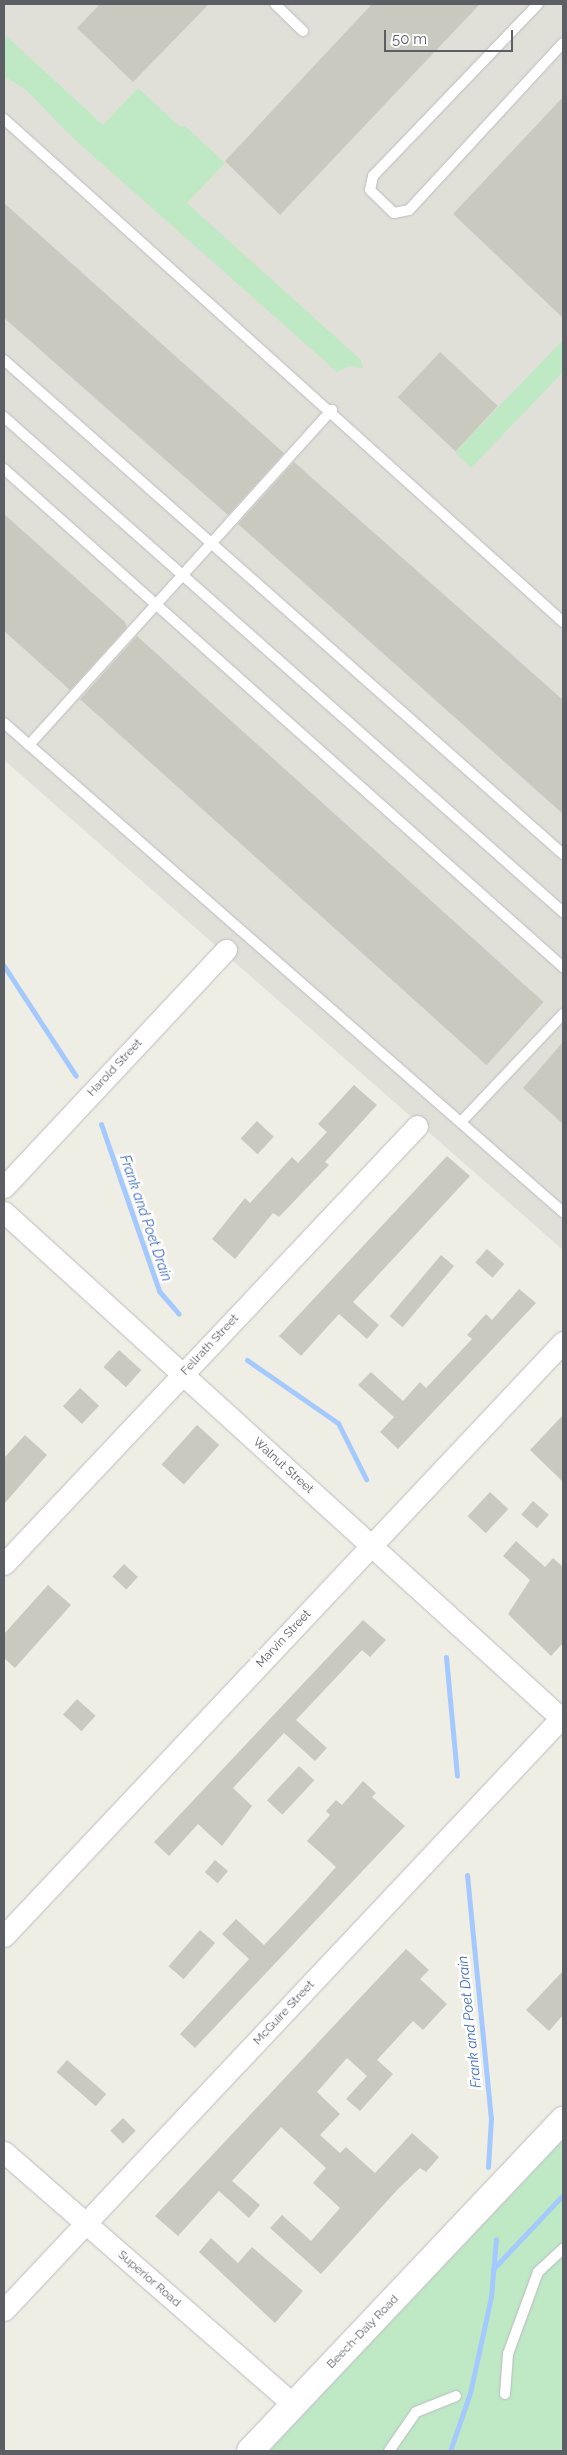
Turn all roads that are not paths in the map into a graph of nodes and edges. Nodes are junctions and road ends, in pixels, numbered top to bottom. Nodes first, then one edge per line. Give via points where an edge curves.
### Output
1 (275, 4) edge
2 (538, 4) edge
3 (303, 31) dead end
4 (563, 43) edge
5 (4, 119) edge
6 (4, 360) edge
7 (332, 410) junction
8 (4, 417) edge
9 (4, 469) edge
10 (210, 545) junction
11 (183, 575) junction
12 (156, 604) junction
13 (563, 622) edge
14 (4, 722) edge
15 (29, 745) junction
16 (563, 854) edge
17 (563, 912) edge
18 (226, 950) dead end
19 (563, 967) edge
20 (563, 1014) edge
21 (461, 1122) junction
22 (417, 1126) dead end
23 (4, 1187) edge
24 (4, 1212) edge
25 (563, 1212) edge
26 (563, 1342) edge
27 (182, 1375) junction
28 (371, 1546) junction
29 (4, 1564) edge
30 (563, 1718) edge
31 (4, 1936) edge
32 (563, 2120) edge
33 (4, 2152) edge
34 (86, 2224) junction
35 (563, 2249) edge
36 (4, 2310) edge
37 (504, 2394) dead end
38 (456, 2396) dead end
39 (294, 2405) junction
40 (250, 2451) edge
41 (389, 2451) edge

1 - 3 lane
2 - 4 lane via 373,176 370,190 394,213 409,210
5 - 7 lane
6 - 10 lane
7 - 10 lane
7 - 13 lane
8 - 11 lane
9 - 12 lane
10 - 11 lane
10 - 16 lane
11 - 12 lane
11 - 17 lane
12 - 15 lane
12 - 19 lane
14 - 15 lane
15 - 21 lane
18 - 23 street, Harold Street
20 - 21 lane
21 - 25 lane
22 - 27 street, Fellrath Street
24 - 27 street, Walnut Street
26 - 28 street, Marvin Street
27 - 28 street, Walnut Street
27 - 29 street, Fellrath Street
28 - 30 street, Walnut Street
28 - 31 street, Marvin Street
30 - 34 street, McGuire Street
32 - 39 street, Beech-Daly Road
33 - 34 street, Superior Road
34 - 36 street, McGuire Street
34 - 39 street, Superior Road
35 - 37 lane via 538,2272 508,2354
38 - 41 lane via 416,2412
39 - 40 street, Beech-Daly Road

